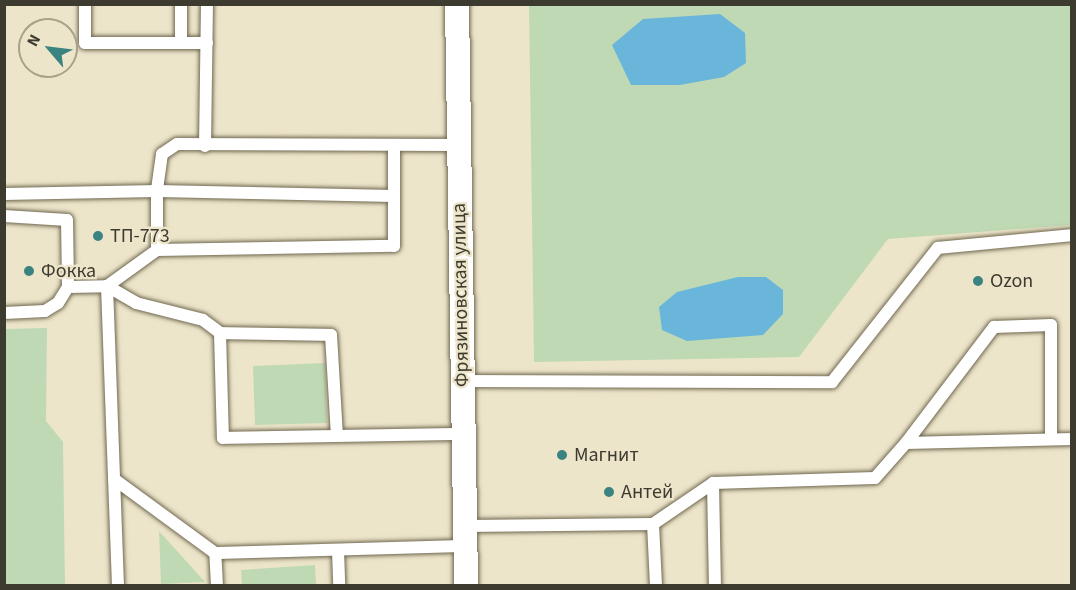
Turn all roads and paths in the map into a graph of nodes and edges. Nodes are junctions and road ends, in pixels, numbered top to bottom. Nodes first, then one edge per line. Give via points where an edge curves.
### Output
1 (85, 4) edge
2 (181, 4) edge
3 (207, 4) edge
4 (457, 4) edge
5 (181, 43) junction
6 (207, 43) junction
7 (205, 146) junction
8 (458, 146) junction
9 (394, 147) junction
10 (157, 191) junction
11 (4, 194) edge
12 (394, 196) junction
13 (4, 216) edge
14 (1071, 235) edge
15 (158, 250) junction
16 (107, 286) junction
17 (68, 287) junction
18 (4, 313) edge
19 (220, 333) junction
20 (462, 381) junction
21 (463, 434) junction
22 (337, 435) junction
23 (1051, 437) junction
24 (1071, 439) edge
25 (906, 443) junction
26 (114, 479) junction
27 (713, 483) junction
28 (653, 524) junction
29 (465, 536) junction
30 (338, 550) junction
31 (215, 553) junction
32 (118, 585) edge
33 (217, 585) edge
34 (339, 585) edge
35 (466, 585) edge
36 (656, 585) edge
37 (715, 585) edge

1 - 5 lane via 86,43
2 - 5 lane
3 - 6 lane
4 - 8 street, Фрязиновская улица
5 - 6 lane
6 - 7 lane
7 - 9 lane
7 - 10 lane via 177,144 162,154
8 - 9 lane
8 - 20 street, Фрязиновская улица
9 - 12 lane
10 - 11 lane
10 - 12 lane
10 - 15 lane
12 - 15 lane via 394,246
13 - 17 lane via 67,220
14 - 20 lane via 938,248 831,382
15 - 16 lane
16 - 17 lane
16 - 19 lane via 136,303 203,320
16 - 26 lane
17 - 18 lane via 58,303 45,311
19 - 22 lane via 331,335
19 - 22 lane via 223,438
20 - 21 street, Фрязиновская улица
21 - 22 lane
21 - 29 street, Фрязиновская улица
23 - 24 lane
23 - 25 lane
23 - 25 lane via 1051,324 994,327
25 - 27 lane via 875,478
26 - 31 lane
26 - 32 lane
27 - 28 lane
27 - 37 lane
28 - 29 lane
28 - 36 lane
29 - 30 lane
29 - 35 street, Фрязиновская улица
30 - 31 lane
30 - 34 lane
31 - 33 lane

